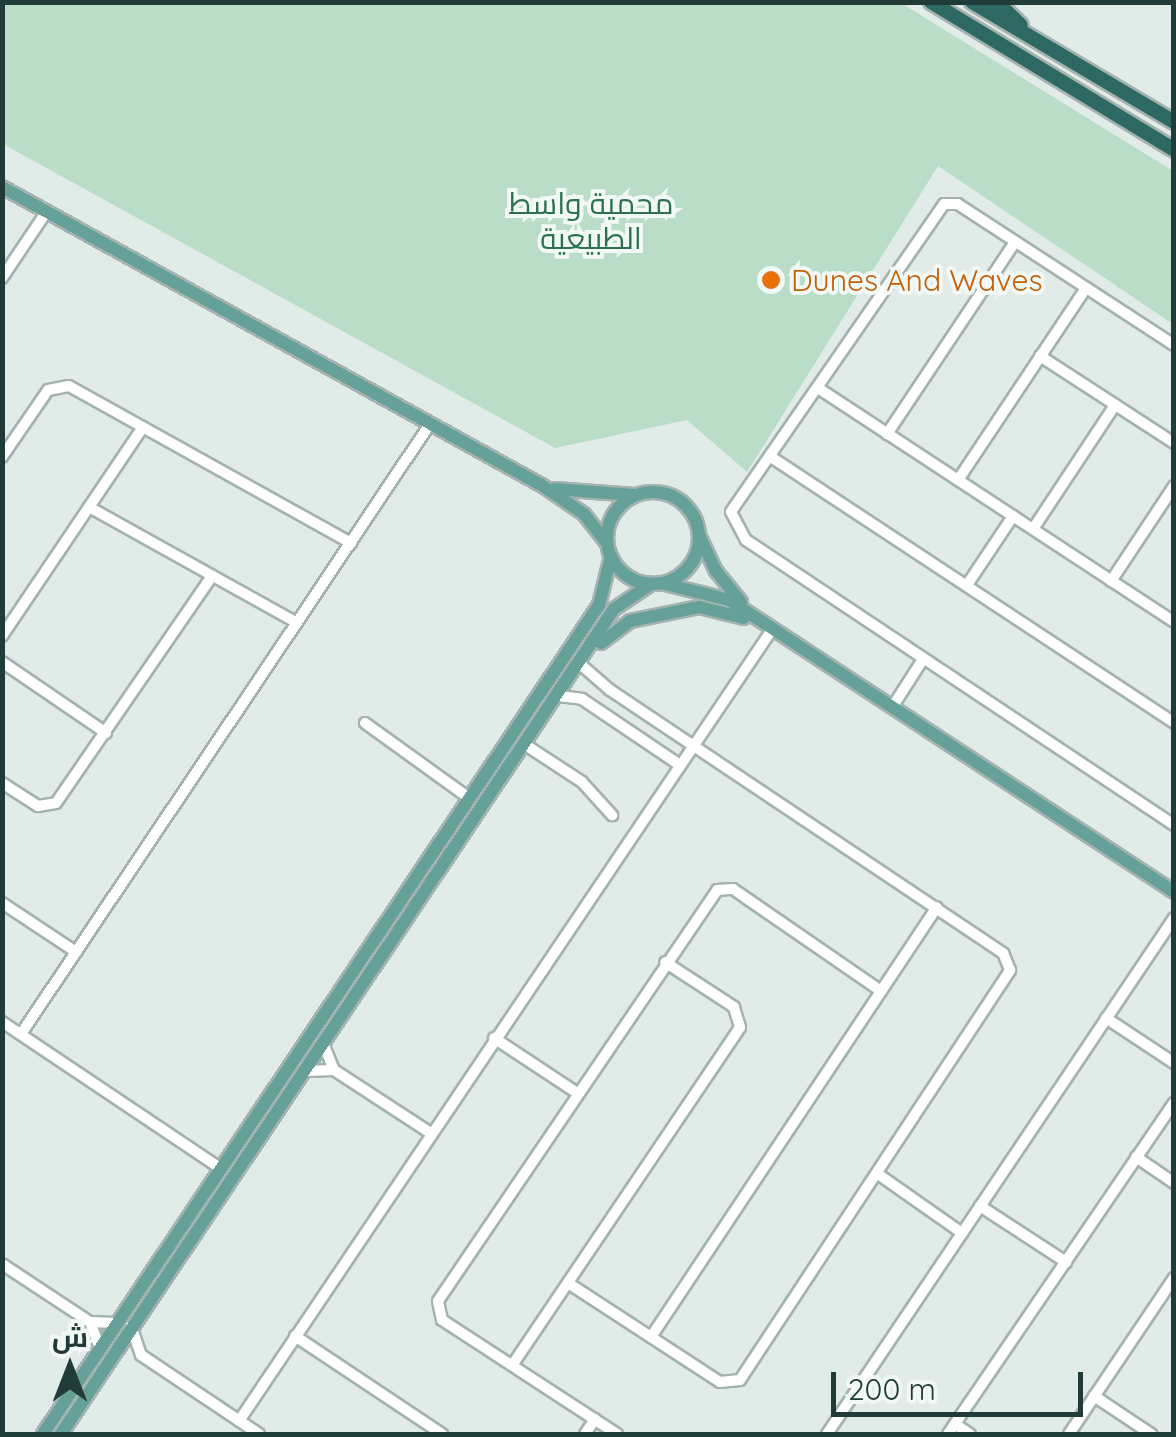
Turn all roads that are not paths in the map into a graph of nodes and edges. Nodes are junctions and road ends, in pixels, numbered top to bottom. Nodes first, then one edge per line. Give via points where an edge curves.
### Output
1 (931, 2) edge
2 (972, 2) edge
3 (997, 2) edge
4 (1028, 33) junction
5 (1174, 122) edge
6 (1174, 150) edge
7 (2, 187) edge
8 (47, 212) junction
9 (1015, 242) junction
10 (2, 278) edge
11 (1086, 288) junction
12 (1174, 345) edge
13 (1040, 356) junction
14 (818, 388) junction
15 (1116, 406) junction
16 (430, 424) junction
17 (143, 427) junction
18 (887, 434) junction
19 (1174, 444) edge
20 (2, 457) edge
21 (771, 458) junction
22 (958, 480) junction
23 (543, 486) junction
24 (1174, 486) edge
25 (637, 495) junction
26 (89, 507) junction
27 (1013, 516) junction
28 (1033, 530) junction
29 (698, 533) junction
30 (350, 543) junction
31 (609, 550) junction
32 (212, 576) junction
33 (1111, 581) junction
34 (656, 583) junction
35 (967, 585) junction
36 (754, 615) junction
37 (1174, 622) edge
38 (297, 624) junction
39 (772, 628) junction
40 (2, 636) edge
41 (923, 659) junction
42 (582, 661) junction
43 (2, 662) edge
44 (559, 696) junction
45 (892, 706) junction
46 (365, 723) dead end
47 (1174, 723) edge
48 (106, 733) junction
49 (678, 735) junction
50 (506, 743) junction
51 (524, 744) junction
52 (694, 746) junction
53 (664, 754) junction
54 (680, 765) junction
55 (2, 784) edge
56 (492, 790) junction
57 (469, 798) junction
58 (612, 815) dead end
59 (1174, 825) edge
60 (1174, 892) edge
61 (2, 903) edge
62 (937, 908) junction
63 (1174, 918) edge
64 (76, 952) junction
65 (665, 962) junction
66 (881, 991) junction
67 (1106, 1018) junction
68 (2, 1022) edge
69 (21, 1034) junction
70 (494, 1038) junction
71 (323, 1044) junction
72 (1174, 1063) edge
73 (334, 1070) junction
74 (305, 1071) junction
75 (576, 1093) junction
76 (1174, 1103) edge
77 (429, 1132) junction
78 (1136, 1158) junction
79 (220, 1168) junction
80 (878, 1174) junction
81 (1174, 1183) edge
82 (980, 1206) junction
83 (962, 1232) junction
84 (1066, 1262) junction
85 (2, 1264) edge
86 (1174, 1278) edge
87 (568, 1283) junction
88 (90, 1322) junction
89 (124, 1324) junction
90 (295, 1336) junction
91 (651, 1337) junction
92 (105, 1352) junction
93 (140, 1355) junction
94 (513, 1364) junction
95 (1094, 1396) junction
96 (595, 1419) junction
97 (239, 1421) junction
98 (951, 1429) edge
99 (43, 1434) edge
100 (61, 1434) edge
101 (259, 1434) edge
102 (442, 1434) edge
103 (585, 1434) edge
104 (617, 1434) edge
105 (827, 1434) edge
106 (970, 1434) edge
107 (1069, 1434) edge
108 (1151, 1434) edge

1 - 6 highway
2 - 4 highway
3 - 4 highway
4 - 5 highway
7 - 8 main road
8 - 10 street
8 - 16 main road
9 - 11 street
9 - 14 street via 958,204 940,206
9 - 18 street
11 - 12 street
11 - 13 street
13 - 15 street
13 - 22 street
14 - 18 street
14 - 21 street
15 - 19 street
15 - 28 street
16 - 23 main road
16 - 30 street
17 - 20 street via 58,385 44,394
17 - 26 street
17 - 30 street
18 - 22 street
21 - 35 street
21 - 41 street via 731,512 738,532
22 - 27 street
23 - 25 main road via 583,496
23 - 31 main road via 584,514
24 - 33 street
25 - 29 main road via 676,498
25 - 31 main road via 611,520
26 - 32 street
26 - 40 street
27 - 28 street
27 - 35 street
28 - 33 street
29 - 34 main road via 690,565
29 - 36 main road via 721,579
30 - 38 street
31 - 34 main road via 627,576
31 - 50 main road via 602,599
32 - 38 street
32 - 48 street
33 - 37 street
34 - 36 main road via 714,592
34 - 42 main road via 614,609
35 - 47 street
36 - 39 main road
38 - 64 street
39 - 42 main road via 724,608 699,607 624,624
39 - 45 main road
39 - 52 street
41 - 45 street
41 - 59 street
42 - 44 main road
42 - 49 street
43 - 48 street
44 - 51 main road
44 - 53 street via 582,698
45 - 60 main road
46 - 57 street
48 - 55 street via 52,806 38,806
49 - 52 street
49 - 53 street
50 - 56 main road via 511,751
50 - 57 main road
51 - 56 main road
51 - 58 street via 582,782
52 - 54 street
52 - 62 street
53 - 54 street
54 - 70 street
56 - 71 main road
57 - 79 main road
61 - 64 street
62 - 66 street
62 - 80 street via 1003,953 1009,976
63 - 67 street
64 - 69 street
65 - 66 street via 714,892 727,887
65 - 75 street
65 - 87 street via 734,1006 740,1027
66 - 91 street
67 - 72 street
67 - 82 street
68 - 69 street
69 - 79 street
70 - 75 street
70 - 77 street
71 - 73 street
71 - 74 main road
73 - 74 street
73 - 77 street
74 - 89 main road
75 - 94 street via 436,1304 442,1320
76 - 78 street
77 - 90 street
78 - 81 street
78 - 84 street
79 - 89 main road
80 - 83 street
80 - 91 street via 740,1380 720,1382
82 - 83 street
82 - 84 street
83 - 105 street
84 - 98 street
85 - 88 street
86 - 95 street
87 - 91 street
87 - 94 street
88 - 89 street
88 - 92 street
89 - 92 main road
89 - 93 street
90 - 97 street
90 - 102 street
92 - 93 street
92 - 99 main road
92 - 100 main road
93 - 97 street
94 - 96 street
95 - 107 street
95 - 108 street
96 - 103 street
96 - 104 street
97 - 101 street
98 - 106 street

